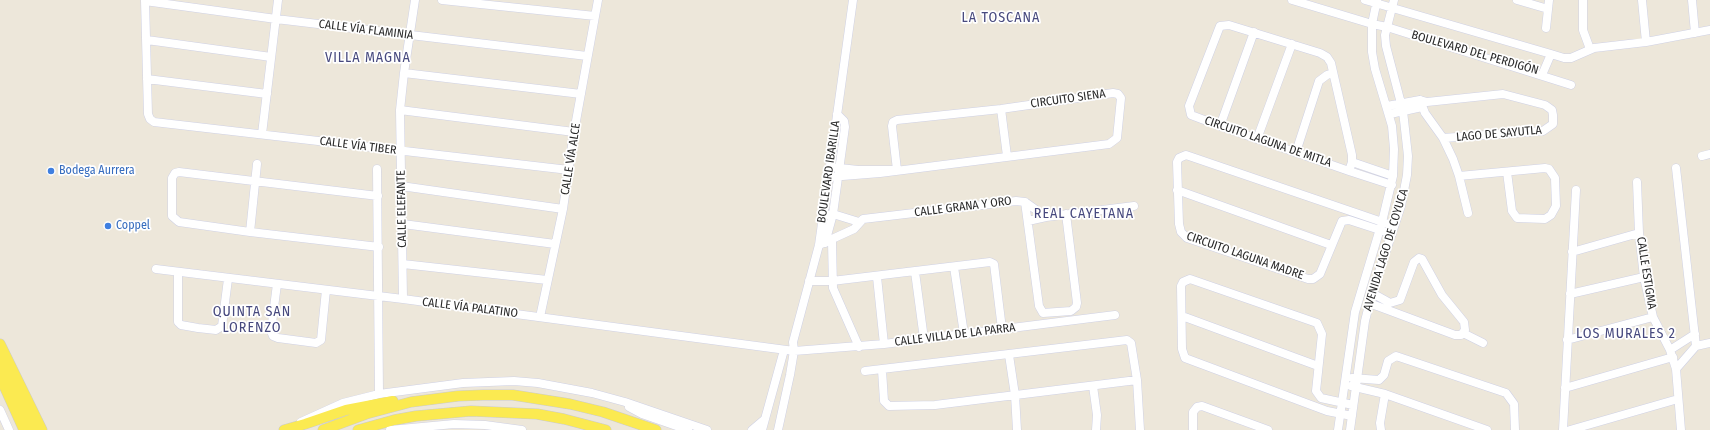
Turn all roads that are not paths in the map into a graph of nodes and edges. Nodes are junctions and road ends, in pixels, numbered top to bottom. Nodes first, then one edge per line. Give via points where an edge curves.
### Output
1 (145, 0) edge
2 (278, 0) edge
3 (415, 0) edge
4 (442, 0) edge
5 (598, 0) edge
6 (853, 0) edge
7 (1292, 0) edge
8 (1365, 0) edge
9 (1517, 0) edge
10 (1549, 0) edge
11 (1583, 0) edge
12 (1642, 0) edge
13 (1692, 0) edge
14 (1376, 2) edge
15 (1392, 4) edge
16 (1548, 9) junction
17 (595, 16) junction
18 (276, 19) junction
19 (1372, 24) junction
20 (1387, 27) junction
21 (1546, 28) dead end
22 (1710, 30) edge
23 (1254, 32) junction
24 (1695, 33) junction
25 (409, 35) junction
26 (147, 40) junction
27 (1646, 42) junction
28 (1292, 44) junction
29 (1590, 49) junction
30 (1551, 54) junction
31 (587, 56) junction
32 (271, 57) junction
33 (404, 73) junction
34 (1333, 73) junction
35 (1542, 76) junction
36 (148, 78) junction
37 (1571, 85) dead end
38 (267, 94) junction
39 (581, 94) junction
40 (1423, 103) junction
41 (1402, 107) junction
42 (1001, 109) junction
43 (400, 110) junction
44 (1389, 110) junction
45 (837, 114) junction
46 (1220, 126) junction
47 (574, 132) junction
48 (262, 134) junction
49 (1443, 138) junction
50 (1257, 139) junction
51 (401, 151) junction
52 (1296, 152) junction
53 (1007, 156) junction
54 (1352, 162) junction
55 (257, 164) dead end
56 (831, 167) junction
57 (841, 167) junction
58 (1676, 168) dead end
59 (377, 169) dead end
60 (569, 170) junction
61 (897, 170) junction
62 (1350, 171) junction
63 (1507, 172) junction
64 (1393, 176) junction
65 (1459, 176) junction
66 (830, 177) junction
67 (839, 177) junction
68 (255, 182) junction
69 (1637, 182) dead end
70 (1392, 185) junction
71 (401, 186) junction
72 (1177, 190) junction
73 (1576, 190) dead end
74 (378, 196) junction
75 (1025, 202) junction
76 (1134, 206) dead end
77 (563, 209) junction
78 (1468, 213) dead end
79 (833, 214) junction
80 (1066, 214) junction
81 (824, 215) junction
82 (1046, 217) junction
83 (1028, 221) junction
84 (860, 222) junction
85 (403, 224) junction
86 (1380, 226) junction
87 (1394, 226) junction
88 (250, 232) junction
89 (1639, 233) junction
90 (1392, 234) junction
91 (825, 243) junction
92 (555, 244) junction
93 (1331, 245) junction
94 (379, 247) junction
95 (1572, 252) junction
96 (403, 264) junction
97 (954, 267) junction
98 (156, 269) dead end
99 (178, 272) junction
100 (915, 272) junction
101 (877, 277) junction
102 (1644, 277) junction
103 (228, 278) junction
104 (547, 280) junction
105 (809, 281) junction
106 (832, 281) junction
107 (277, 284) junction
108 (326, 290) junction
109 (1372, 293) junction
110 (1570, 294) junction
111 (378, 296) junction
112 (403, 299) junction
113 (1369, 303) junction
114 (1114, 315) dead end
115 (1182, 316) junction
116 (540, 317) junction
117 (1653, 317) junction
118 (1002, 329) junction
119 (1464, 333) junction
120 (964, 334) junction
121 (1696, 334) junction
122 (924, 340) junction
123 (1567, 340) junction
124 (793, 342) junction
125 (1483, 343) dead end
126 (1710, 343) edge
127 (0, 344) edge
128 (884, 344) junction
129 (1696, 346) junction
130 (859, 347) junction
131 (784, 350) junction
132 (794, 351) junction
133 (1671, 354) junction
134 (1009, 355) junction
135 (0, 360) edge
136 (1318, 366) junction
137 (1676, 369) junction
138 (882, 370) junction
139 (865, 371) dead end
140 (0, 377) edge
141 (1356, 379) junction
142 (1137, 380) junction
143 (1344, 381) junction
144 (1093, 386) junction
145 (1355, 387) junction
146 (1565, 388) junction
147 (1316, 391) junction
148 (379, 394) junction
149 (1385, 394) junction
150 (1016, 395) junction
151 (1678, 399) junction
152 (1303, 401) junction
153 (411, 402) junction
154 (625, 402) junction
155 (1342, 403) junction
156 (1353, 405) junction
157 (0, 410) edge
158 (1340, 414) junction
159 (1352, 416) junction
160 (765, 418) junction
161 (779, 428) edge
162 (652, 429) edge
163 (9, 430) edge
164 (24, 430) edge
165 (33, 430) edge
166 (42, 430) edge
167 (284, 430) edge
168 (323, 430) edge
169 (358, 430) edge
170 (390, 430) edge
171 (522, 430) edge
172 (606, 430) edge
173 (688, 430) edge
174 (707, 430) edge
175 (752, 430) edge
176 (762, 430) edge
177 (1017, 430) edge
178 (1096, 430) edge
179 (1140, 430) edge
180 (1193, 430) edge
181 (1268, 430) edge
182 (1338, 430) edge
183 (1350, 430) edge
184 (1381, 430) edge
185 (1487, 430) edge
186 (1515, 430) edge
187 (1563, 430) edge
188 (1570, 430) edge
189 (1681, 430) edge

1 - 18 street, CALLE VÍA FLAMINIA
1 - 26 street
2 - 18 street
3 - 25 street, CALLE ELEFANTE
4 - 17 street
5 - 17 street, CALLE VÍA ALCE
6 - 45 street, BOULEVARD IBARILLA
7 - 19 street, BOULEVARD DEL PERDIGÓN
8 - 14 street, BOULEVARD DEL PERDIGÓN
9 - 16 street
10 - 16 street
11 - 29 street via 1583,30
12 - 27 street
13 - 24 street
14 - 15 street, BOULEVARD DEL PERDIGÓN
14 - 19 street, AVENIDA LAGO DE COYUCA
15 - 20 street, AVENIDA LAGO DE COYUCA
15 - 30 street, BOULEVARD DEL PERDIGÓN
16 - 21 street
17 - 31 street, CALLE VÍA ALCE
18 - 25 street, CALLE VÍA FLAMINIA
18 - 32 street
19 - 20 street, BOULEVARD DEL PERDIGÓN
19 - 44 street, AVENIDA LAGO DE COYUCA via 1374,63
20 - 35 street, BOULEVARD DEL PERDIGÓN
20 - 41 street, AVENIDA LAGO DE COYUCA via 1386,46
22 - 24 street
23 - 28 street, CIRCUITO LAGUNA DE MITLA
23 - 46 street
23 - 46 street, CIRCUITO LAGUNA DE MITLA via 1229,24 1220,26 1190,106 1193,116
24 - 27 street
25 - 31 street, CALLE VÍA FLAMINIA
25 - 33 street, CALLE ELEFANTE
26 - 32 street
26 - 36 street
27 - 29 street
28 - 34 street, CIRCUITO LAGUNA DE MITLA via 1324,55 1329,60
28 - 50 street
29 - 30 street via 1571,58
30 - 35 street, BOULEVARD DEL PERDIGÓN
31 - 39 street, CALLE VÍA ALCE
32 - 38 street
33 - 39 street
33 - 43 street, CALLE ELEFANTE
34 - 52 street via 1319,81
34 - 54 street, CIRCUITO LAGUNA DE MITLA
35 - 37 street
36 - 38 street
36 - 48 street, CALLE VÍA TIBER via 149,117 154,122
38 - 48 street
39 - 47 street, CALLE VÍA ALCE
40 - 41 street
40 - 49 street
40 - 49 street, LAGO DE SAYUTLA via 1503,94 1545,105 1552,110 1553,124 1543,131
41 - 44 street
41 - 87 street, AVENIDA LAGO DE COYUCA via 1408,156 1407,175
42 - 53 street
42 - 53 street, CIRCUITO SIENA via 1113,93 1121,98 1118,135 1113,142
42 - 61 street, CIRCUITO SIENA via 895,121 892,126
43 - 47 street
43 - 51 street, CALLE ELEFANTE
44 - 64 street, AVENIDA LAGO DE COYUCA via 1394,149
45 - 56 street, BOULEVARD IBARILLA
45 - 57 street via 845,123
46 - 50 street, CIRCUITO LAGUNA DE MITLA
47 - 60 street, CALLE VÍA ALCE
48 - 51 street, CALLE VÍA TIBER
49 - 65 street
50 - 52 street, CIRCUITO LAGUNA DE MITLA
51 - 60 street, CALLE VÍA TIBER
51 - 71 street, CALLE ELEFANTE
52 - 62 street, CIRCUITO LAGUNA DE MITLA
53 - 61 street, CIRCUITO SIENA
54 - 62 street, CIRCUITO LAGUNA DE MITLA
54 - 64 street
55 - 68 street
56 - 57 street, CIRCUITO SIENA
56 - 66 street, BOULEVARD IBARILLA
57 - 61 street, CIRCUITO SIENA via 858,170
57 - 67 street
58 - 121 street
59 - 74 street
60 - 77 street, CALLE VÍA ALCE
61 - 67 street, CIRCUITO SIENA
62 - 70 street, CIRCUITO LAGUNA DE MITLA
63 - 63 street via 1549,169 1555,178 1556,206 1551,215 1545,219 1517,218 1512,210
63 - 65 street
64 - 70 street, AVENIDA LAGO DE COYUCA
65 - 78 street
66 - 67 street, CIRCUITO SIENA
66 - 81 street, BOULEVARD IBARILLA
67 - 79 street
68 - 74 street
68 - 88 street
68 - 88 street via 177,172 172,178 174,219 179,222
69 - 89 street, CALLE ESTIGMA
70 - 86 street, AVENIDA LAGO DE COYUCA
71 - 77 street
71 - 85 street, CALLE ELEFANTE
72 - 86 street, CIRCUITO LAGUNA MADRE via 1177,162 1186,155
72 - 93 street
72 - 93 street, CIRCUITO LAGUNA MADRE via 1181,232 1187,238 1308,279 1320,274
73 - 95 street
74 - 94 street
75 - 82 street, CALLE GRANA Y ORO
75 - 83 street
75 - 84 street, CALLE GRANA Y ORO via 863,219
76 - 80 street
77 - 92 street, CALLE VÍA ALCE
79 - 81 street
79 - 84 street
79 - 91 street
80 - 82 street
80 - 83 street via 1078,303 1071,311 1047,314 1040,310
81 - 91 street, BOULEVARD IBARILLA
82 - 83 street
84 - 91 street, CALLE GRANA Y ORO via 854,229
85 - 92 street
85 - 96 street, CALLE ELEFANTE
86 - 87 street, CIRCUITO LAGUNA MADRE
86 - 90 street, CIRCUITO LAGUNA MADRE
86 - 93 street, CIRCUITO LAGUNA MADRE via 1345,220 1340,224
86 - 143 street, AVENIDA LAGO DE COYUCA via 1355,312
87 - 90 street, AVENIDA LAGO DE COYUCA
88 - 94 street
89 - 95 street
89 - 102 street, CALLE ESTIGMA
90 - 109 street, AVENIDA LAGO DE COYUCA
91 - 105 street, BOULEVARD IBARILLA
91 - 106 street
92 - 104 street, CALLE VÍA ALCE
94 - 111 street
95 - 110 street
96 - 104 street
96 - 112 street, CALLE ELEFANTE
97 - 100 street
97 - 118 street via 990,262 994,264
97 - 120 street
98 - 99 street, CALLE VÍA PALATINO
99 - 103 street, CALLE VÍA PALATINO
99 - 103 street via 178,322 181,326 216,330 222,326
100 - 101 street
100 - 122 street
101 - 106 street
101 - 128 street
102 - 110 street
102 - 117 street, CALLE ESTIGMA
103 - 107 street, CALLE VÍA PALATINO
104 - 116 street, CALLE VÍA ALCE
105 - 106 street
105 - 124 street, BOULEVARD IBARILLA
106 - 130 street
107 - 108 street, CALLE VÍA PALATINO
107 - 108 street via 271,331 273,336 316,343 321,340
108 - 111 street, CALLE VÍA PALATINO
109 - 113 street, AVENIDA LAGO DE COYUCA
109 - 119 street via 1390,303 1400,300 1414,262 1422,259 1442,295 1464,322
110 - 123 street
111 - 112 street, CALLE VÍA PALATINO
111 - 148 street
112 - 116 street, CALLE VÍA PALATINO
113 - 119 street via 1455,335
113 - 141 street, AVENIDA LAGO DE COYUCA
114 - 118 street, CALLE VILLA DE LA PARRA
115 - 136 street
115 - 136 street via 1181,286 1190,279 1315,321 1320,326 1322,334
115 - 152 street via 1182,349 1189,361
116 - 131 street, CALLE VÍA PALATINO
117 - 123 street
117 - 133 street, CALLE ESTIGMA
118 - 120 street, CALLE VILLA DE LA PARRA
119 - 125 street
120 - 122 street, CALLE VILLA DE LA PARRA
121 - 129 street
121 - 133 street
122 - 128 street, CALLE VILLA DE LA PARRA
123 - 146 street
124 - 131 street
124 - 132 street, BOULEVARD IBARILLA
126 - 129 street
127 - 166 main road
128 - 130 street, CALLE VILLA DE LA PARRA
129 - 137 street
130 - 132 street, CALLE VILLA DE LA PARRA
131 - 132 street, CALLE VÍA PALATINO
131 - 160 street
132 - 161 street, BOULEVARD IBARILLA
133 - 137 street, CALLE ESTIGMA
133 - 146 street
134 - 138 street
134 - 142 street via 1127,340 1131,343
134 - 150 street
135 - 165 main road
136 - 147 street
137 - 151 street, CALLE ESTIGMA
138 - 139 street
138 - 150 street via 884,401 889,406 935,405
140 - 164 main road
141 - 143 street
141 - 145 street, AVENIDA LAGO DE COYUCA
141 - 186 street via 1381,379 1388,361 1396,356 1506,393 1514,404
142 - 144 street
142 - 179 street
143 - 145 street
143 - 155 street, AVENIDA LAGO DE COYUCA
144 - 150 street
144 - 178 street via 1097,415
145 - 149 street
145 - 156 street, AVENIDA LAGO DE COYUCA
146 - 187 street
147 - 152 street
147 - 155 street via 1321,398
148 - 154 street via 463,383 514,381 563,387
148 - 167 street via 343,403
149 - 184 street
149 - 185 street
150 - 177 street
151 - 188 street
151 - 189 street, CALLE ESTIGMA
152 - 158 street
153 - 162 main road via 458,396 514,395 603,412
153 - 167 main road via 361,406
153 - 168 main road via 366,414
154 - 173 street via 628,407 642,414
154 - 174 street
155 - 156 street
155 - 158 street, AVENIDA LAGO DE COYUCA
156 - 159 street, AVENIDA LAGO DE COYUCA
157 - 163 street
158 - 159 street
158 - 182 street, AVENIDA LAGO DE COYUCA
159 - 183 street, AVENIDA LAGO DE COYUCA
160 - 175 street
160 - 176 street
169 - 172 main road via 416,416 471,411 537,414
170 - 171 street via 454,424
180 - 181 street via 1194,410 1202,406

